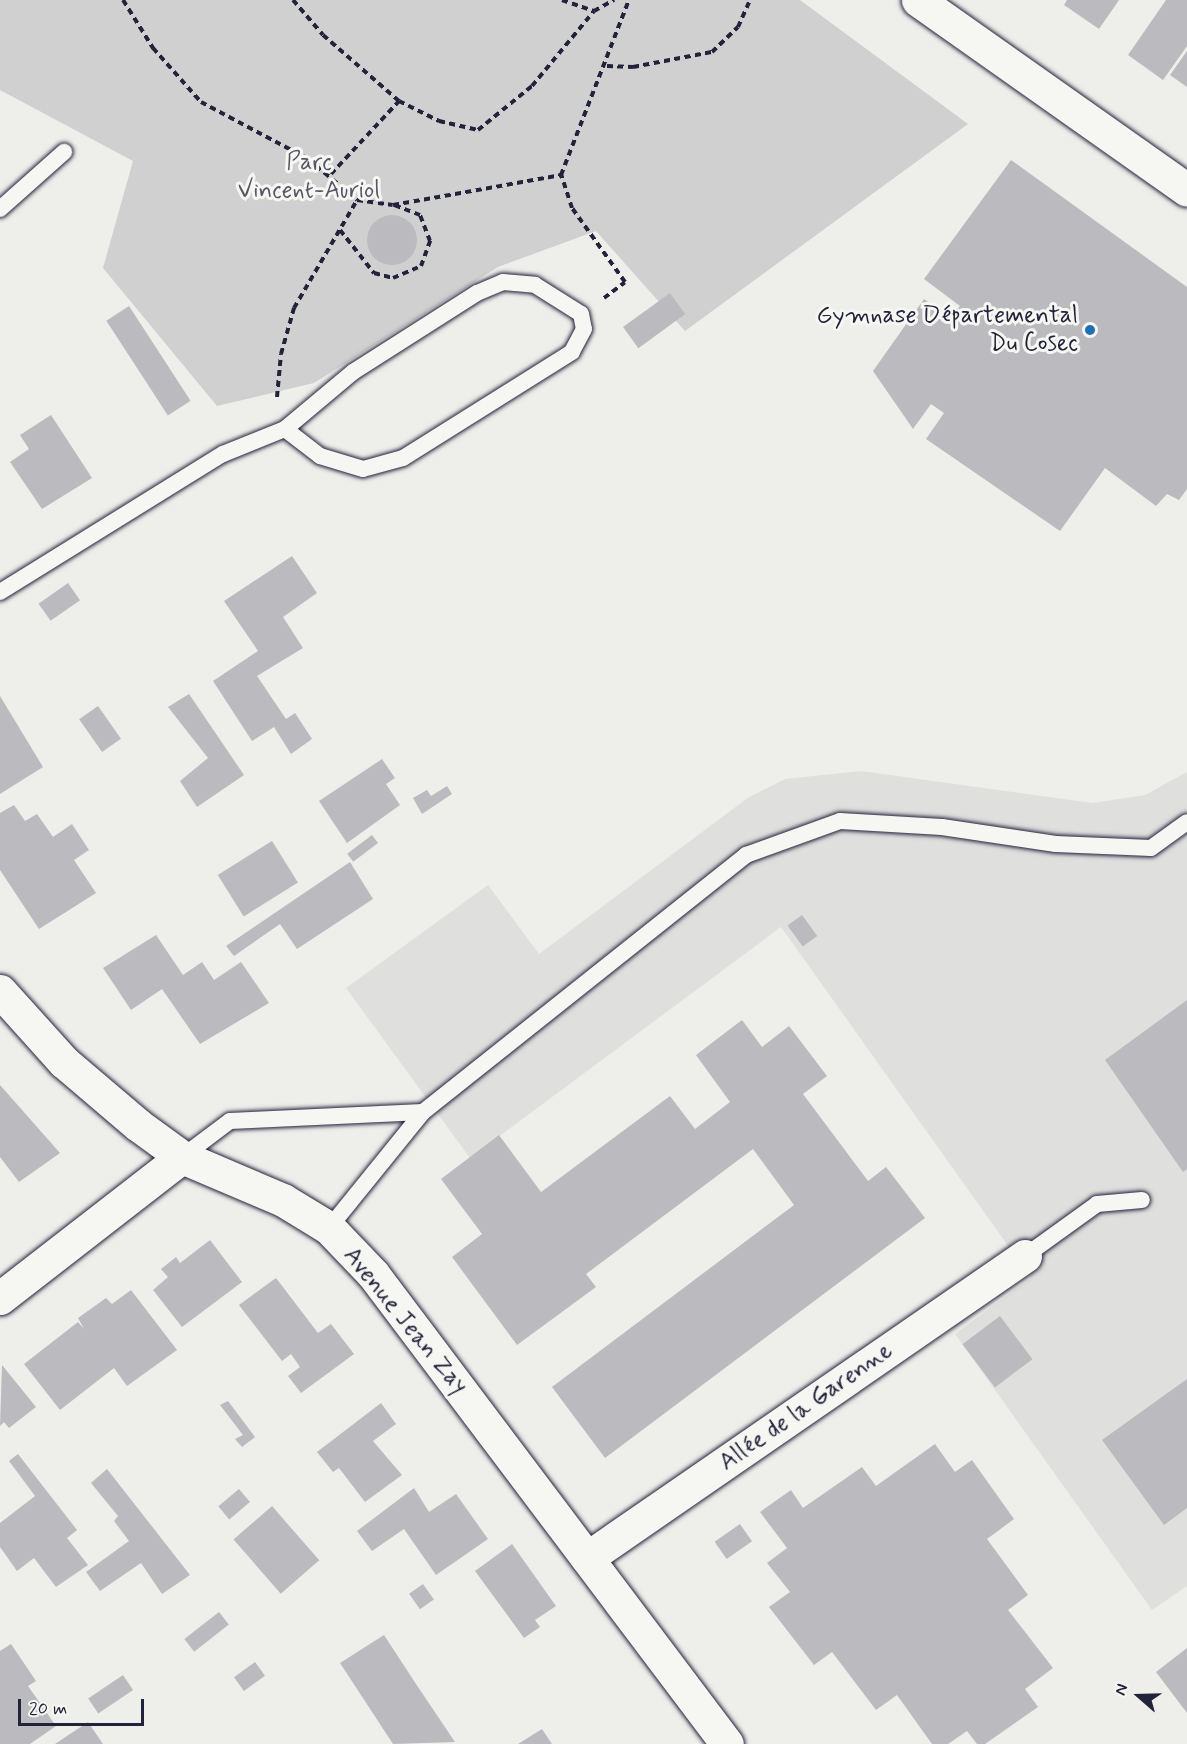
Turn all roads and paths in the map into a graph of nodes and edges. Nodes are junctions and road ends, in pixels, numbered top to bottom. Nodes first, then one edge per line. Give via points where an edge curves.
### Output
1 (123, 0) edge
2 (292, 0) edge
3 (562, 0) edge
4 (614, 0) edge
5 (629, 0) edge
6 (750, 0) edge
7 (918, 0) edge
8 (594, 10) junction
9 (607, 66) junction
10 (399, 101) junction
11 (64, 152) dead end
12 (331, 174) junction
13 (561, 175) junction
14 (1187, 190) edge
15 (357, 200) junction
16 (393, 205) junction
17 (0, 208) edge
18 (340, 231) junction
19 (581, 314) junction
20 (277, 402) dead end
21 (285, 429) junction
22 (0, 592) edge
23 (1187, 822) edge
24 (0, 991) edge
25 (423, 1112) junction
26 (182, 1157) junction
27 (1142, 1200) dead end
28 (328, 1228) junction
29 (1025, 1256) joint
30 (0, 1298) edge
31 (587, 1558) junction
32 (727, 1744) edge

1 - 12 path via 153,48 201,102
2 - 10 path via 323,35
3 - 8 path
4 - 8 path
5 - 9 path
6 - 9 path via 738,27 712,52 633,67
7 - 14 street
8 - 10 path via 532,86 486,127 439,121
9 - 13 path
10 - 12 path
11 - 17 lane
12 - 15 path
13 - 16 path
13 - 19 path via 572,208 626,282
15 - 16 path
15 - 18 path
16 - 18 path via 420,215 430,241 421,266 393,278 374,273
18 - 20 path via 317,261 294,308 281,354
19 - 21 lane via 535,285 503,282 353,372
19 - 21 lane via 584,329 572,352 403,458 363,469 320,456
21 - 22 lane via 223,454
23 - 25 lane via 1151,848 1056,844 942,827 840,821 746,855
24 - 26 street, Avenue Jean Zay via 64,1062
25 - 26 lane via 230,1121
25 - 28 lane
26 - 28 street, Avenue Jean Zay via 283,1200
26 - 30 street
27 - 29 lane via 1097,1204
28 - 31 street, Avenue Jean Zay via 373,1274
29 - 31 street, Allée de la Garenne
31 - 32 street, Avenue Jean Zay

